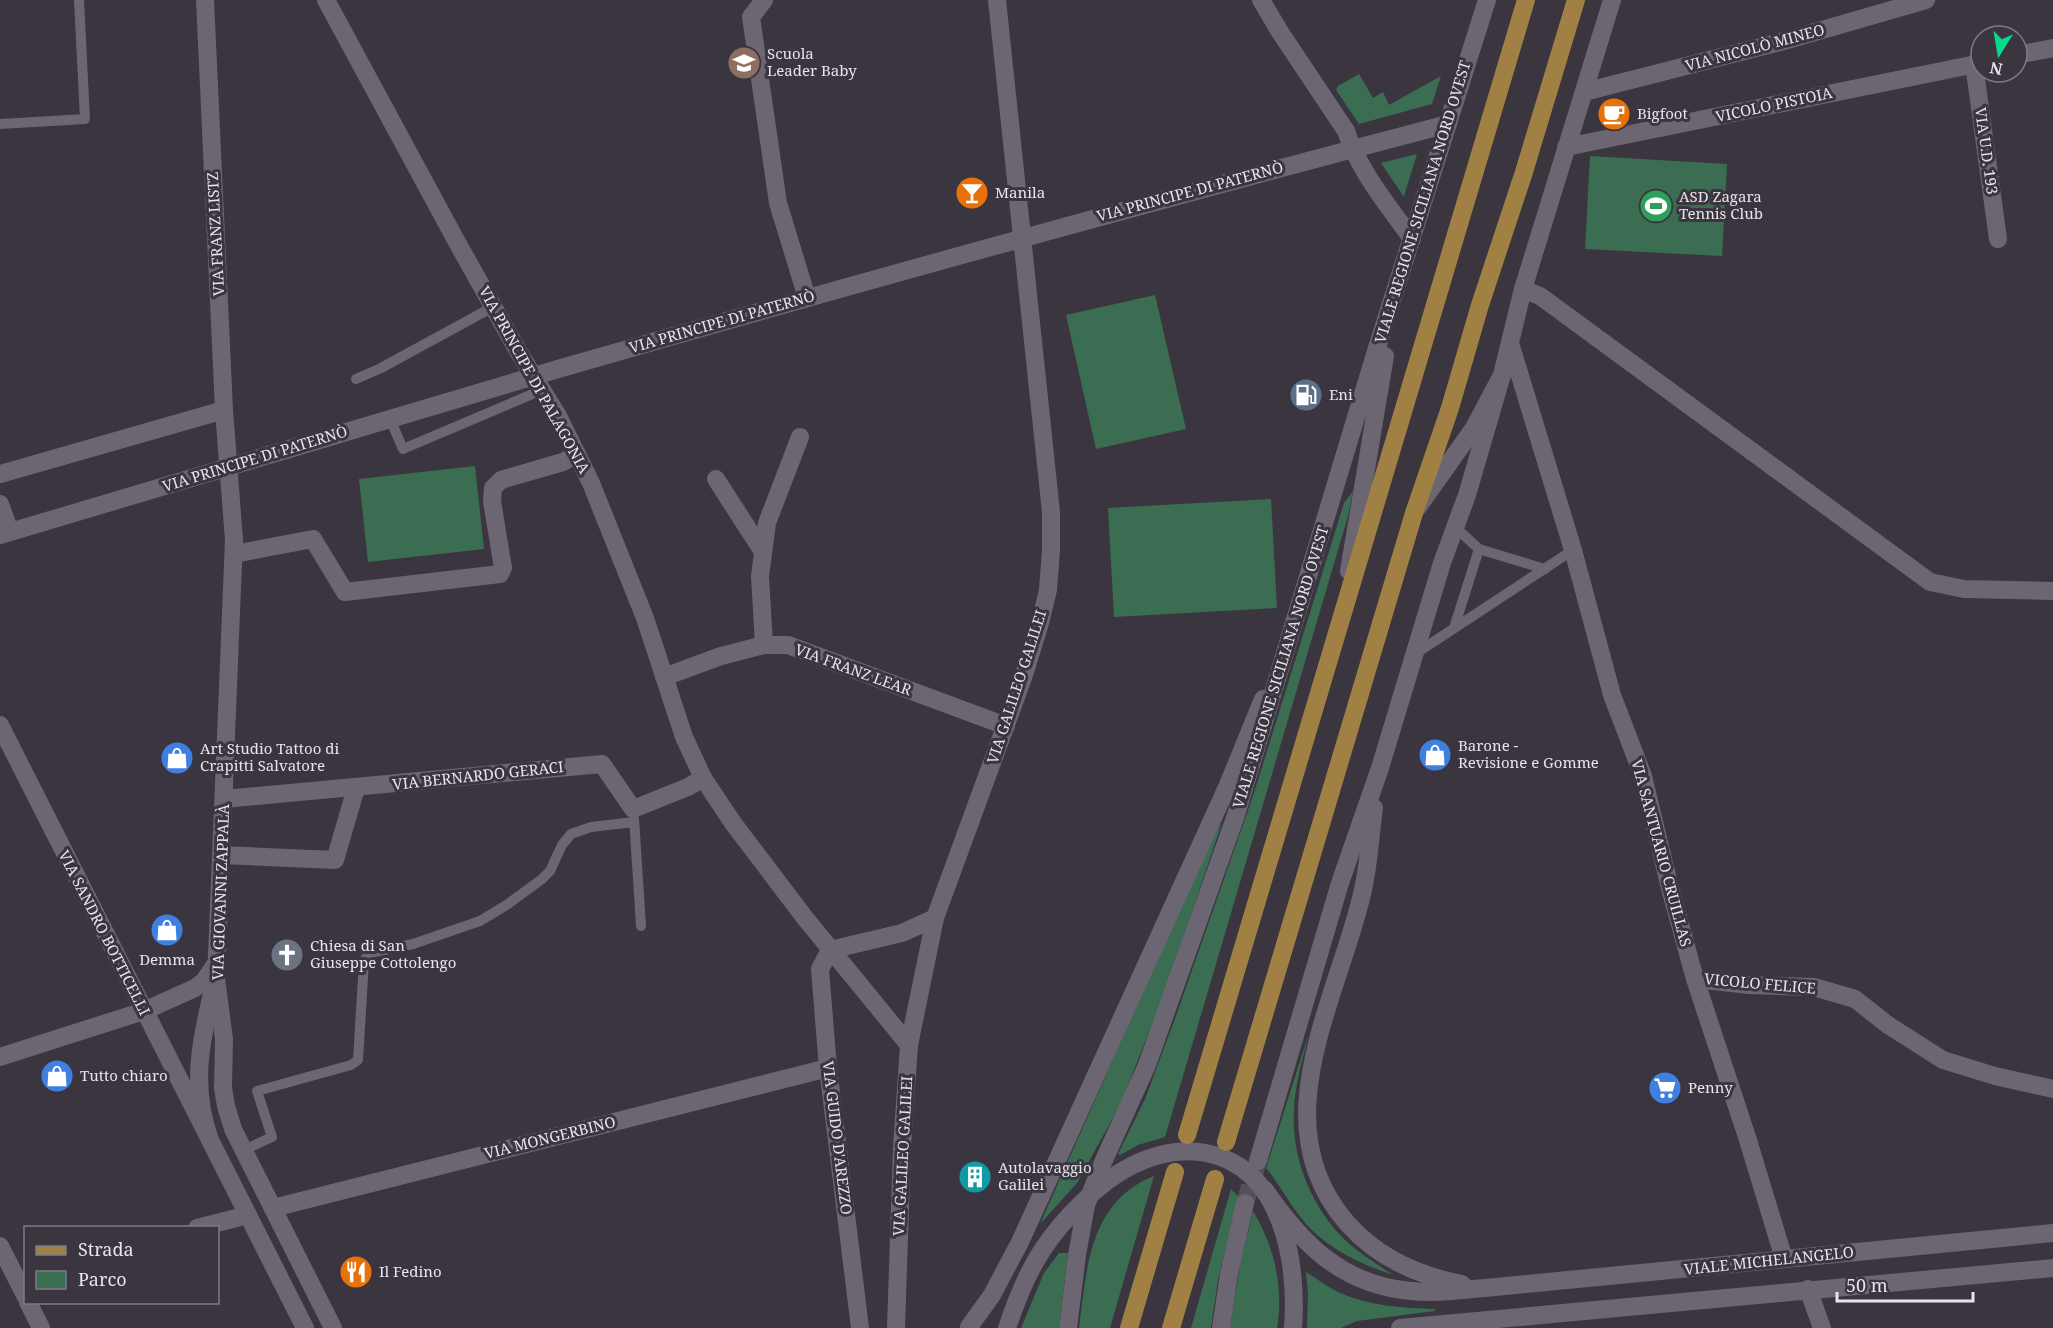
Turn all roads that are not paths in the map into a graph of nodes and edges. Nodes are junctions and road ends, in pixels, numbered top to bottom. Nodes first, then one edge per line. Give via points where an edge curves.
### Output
1 (79, 0) edge
2 (205, 0) edge
3 (326, 0) edge
4 (764, 0) edge
5 (997, 0) edge
6 (1261, 0) edge
7 (1487, 0) edge
8 (1526, 0) edge
9 (1576, 0) edge
10 (1612, 0) edge
11 (1926, 0) edge
12 (2053, 48) edge
13 (2029, 53) edge
14 (1969, 65) edge
15 (1980, 84) edge
16 (1584, 92) junction
17 (0, 124) edge
18 (1448, 124) junction
19 (1566, 147) junction
20 (1352, 149) junction
21 (1022, 237) junction
22 (1998, 238) dead end
23 (1412, 239) junction
24 (1397, 286) junction
25 (1523, 289) junction
26 (807, 298) junction
27 (493, 307) junction
28 (1510, 343) junction
29 (1502, 375) junction
30 (356, 379) dead end
31 (538, 383) junction
32 (224, 410) junction
33 (390, 419) junction
34 (800, 437) dead end
35 (577, 454) junction
36 (228, 468) junction
37 (0, 474) edge
38 (716, 479) dead end
39 (0, 504) edge
40 (1414, 513) junction
41 (1456, 528) junction
42 (5, 534) edge
43 (1479, 549) junction
44 (1573, 550) junction
45 (763, 552) junction
46 (234, 554) junction
47 (1545, 569) junction
48 (1306, 585) junction
49 (2053, 591) edge
50 (1341, 619) junction
51 (1454, 628) junction
52 (764, 645) junction
53 (1414, 654) junction
54 (664, 677) junction
55 (0, 725) edge
56 (1006, 726) junction
57 (1380, 768) junction
58 (703, 778) junction
59 (356, 788) junction
60 (224, 799) junction
61 (634, 816) junction
62 (222, 855) junction
63 (935, 918) junction
64 (641, 926) dead end
65 (830, 950) junction
66 (216, 971) junction
67 (1695, 979) junction
68 (170, 1000) junction
69 (144, 1011) junction
70 (215, 1014) junction
71 (201, 1039) junction
72 (224, 1039) junction
73 (909, 1045) junction
74 (0, 1057) edge
75 (828, 1068) junction
76 (2053, 1089) edge
77 (1186, 1135) dead end
78 (210, 1140) junction
79 (1226, 1142) dead end
80 (244, 1150) junction
81 (1258, 1161) tunnel mouth
82 (1175, 1172) dead end
83 (1215, 1179) dead end
84 (1263, 1188) junction
85 (1090, 1197) junction
86 (1245, 1203) tunnel mouth
87 (273, 1208) junction
88 (248, 1215) junction
89 (201, 1226) edge
90 (2053, 1233) edge
91 (0, 1246) edge
92 (1043, 1249) junction
93 (1784, 1259) junction
94 (2053, 1268) edge
95 (19, 1272) edge
96 (1485, 1288) junction
97 (24, 1290) edge
98 (1808, 1290) junction
99 (29, 1304) edge
100 (1488, 1320) junction
101 (968, 1327) edge
102 (41, 1328) edge
103 (305, 1328) edge
104 (333, 1328) edge
105 (860, 1328) edge
106 (896, 1328) edge
107 (1007, 1328) edge
108 (1068, 1328) edge
109 (1129, 1328) edge
110 (1171, 1328) edge
111 (1221, 1328) edge
112 (1293, 1328) edge
113 (1400, 1328) edge
114 (1469, 1328) edge
115 (1822, 1328) edge

1 - 17 lane via 86,119
2 - 32 street, VIA FRANZ LISTZ
3 - 27 street, VIA PRINCIPE DI PALAGONIA
4 - 26 street via 751,17 757,63 778,203
5 - 21 street, VIA GALILEO GALILEI
6 - 20 street via 1346,131
7 - 18 street, VIALE REGIONE SICILIANA NORD OVEST
8 - 50 main road
9 - 40 main road
10 - 16 street
11 - 16 street, VIA NICOLÒ MINEO
12 - 13 street
14 - 19 street, VICOLO PISTOIA
15 - 22 street, VIA U.D. 193
16 - 19 street
18 - 20 street, VIA PRINCIPE DI PATERNÒ
18 - 23 street, VIALE REGIONE SICILIANA NORD OVEST
19 - 25 street
20 - 21 street, VIA PRINCIPE DI PATERNÒ
20 - 23 street
21 - 26 street, VIA PRINCIPE DI PATERNÒ
21 - 56 street, VIA GALILEO GALILEI via 1052,550 1041,623
23 - 24 street, VIALE REGIONE SICILIANA NORD OVEST
24 - 48 street, VIALE REGIONE SICILIANA NORD OVEST
24 - 50 street
25 - 28 street
25 - 49 street via 1540,296 1930,582 1964,589
26 - 31 street, VIA PRINCIPE DI PATERNÒ
27 - 30 lane
27 - 31 street, VIA PRINCIPE DI PALAGONIA
28 - 29 street
28 - 44 street, VIA SANTUARIO CRUILLAS
29 - 40 street via 1474,428
29 - 41 street
31 - 33 street, VIA PRINCIPE DI PATERNÒ
31 - 33 lane via 403,449
31 - 35 street, VIA PRINCIPE DI PALAGONIA
32 - 36 street, VIA FRANZ LISTZ
32 - 37 street
33 - 36 street, VIA PRINCIPE DI PATERNÒ
34 - 45 street via 767,523
35 - 46 street via 563,462 501,480 493,488 503,567 500,574 345,592 313,539
35 - 54 street, VIA PRINCIPE DI PALAGONIA via 604,512
36 - 42 street, VIA PRINCIPE DI PATERNÒ
36 - 46 street, VIA GIOVANNI ZAPPALÀ
38 - 45 street
39 - 42 street
40 - 79 main road
41 - 43 lane
41 - 53 street
43 - 47 lane
43 - 51 lane
44 - 47 lane
44 - 67 street, VIA SANTUARIO CRUILLAS via 1612,695 1643,777
45 - 52 street via 760,576
46 - 60 street, VIA GIOVANNI ZAPPALÀ
47 - 51 lane
48 - 85 street, VIALE REGIONE SICILIANA NORD OVEST via 1208,897 1147,1065
48 - 101 street via 1248,740 1020,1242 992,1295
50 - 77 main road
51 - 53 lane
52 - 54 street, VIA FRANZ LEAR
52 - 56 street, VIA FRANZ LEAR via 788,645
53 - 57 street
54 - 58 street, VIA PRINCIPE DI PALAGONIA
55 - 69 street, VIA SANDRO BOTTICELLI
56 - 63 street, VIA GALILEO GALILEI
57 - 81 street via 1340,883
57 - 96 street via 1362,893 1311,1070 1308,1142 1317,1174 1331,1202 1365,1240 1415,1271
58 - 61 street
58 - 65 street, VIA PRINCIPE DI PALAGONIA
59 - 60 street, VIA BERNARDO GERACI
59 - 61 street, VIA BERNARDO GERACI via 602,764
59 - 62 street via 335,860
60 - 62 street, VIA GIOVANNI ZAPPALÀ
61 - 64 lane
61 - 80 lane via 570,834 542,879 480,921 413,944 369,953 364,961 358,1060 257,1091 272,1137
62 - 66 street, VIA GIOVANNI ZAPPALÀ
63 - 65 street via 902,933
63 - 73 street, VIA GALILEO GALILEI
65 - 73 street, VIA PRINCIPE DI PALAGONIA
65 - 75 street, VIA GUIDO D'AREZZO via 820,969
66 - 68 street via 195,988
66 - 70 street, VIA GIOVANNI ZAPPALÀ
67 - 76 street, VICOLO FELICE via 1814,987 1855,999 1943,1060
67 - 93 street, VIA SANTUARIO CRUILLAS
68 - 69 street
68 - 70 street
69 - 74 street
69 - 78 street, VIA SANDRO BOTTICELLI
70 - 71 street, VIA GIOVANNI ZAPPALÀ
70 - 72 street, VIA GIOVANNI ZAPPALÀ
71 - 72 street via 217,1034
71 - 78 street, VIA GIOVANNI ZAPPALÀ via 200,1100
72 - 80 street, VIA GIOVANNI ZAPPALÀ via 226,1106
73 - 106 street, VIA GALILEO GALILEI
75 - 87 street, VIA MONGERBINO
75 - 105 street, VIA GUIDO D'AREZZO
78 - 88 street, VIA GIOVANNI ZAPPALÀ
80 - 87 street, VIA GIOVANNI ZAPPALÀ
82 - 109 main road
83 - 110 main road
84 - 85 street via 1239,1166 1212,1155 1185,1151 1137,1163 1116,1174
84 - 96 street, VIALE MICHELANGELO via 1313,1250 1360,1278 1412,1292
84 - 112 street via 1278,1217 1289,1254
85 - 92 street
85 - 108 street, VIALE REGIONE SICILIANA NORD OVEST via 1082,1224
86 - 111 street via 1228,1274
87 - 104 street, VIA GIOVANNI ZAPPALÀ
88 - 89 street
88 - 103 street, VIA GIOVANNI ZAPPALÀ
90 - 93 street, VIALE MICHELANGELO
91 - 95 street
92 - 101 street
92 - 107 street
93 - 96 street, VIALE MICHELANGELO
94 - 98 street, VIALE MICHELANGELO
95 - 97 street
98 - 100 street, VIALE MICHELANGELO
98 - 115 street
99 - 102 street
100 - 113 street, VIALE MICHELANGELO
100 - 114 street

